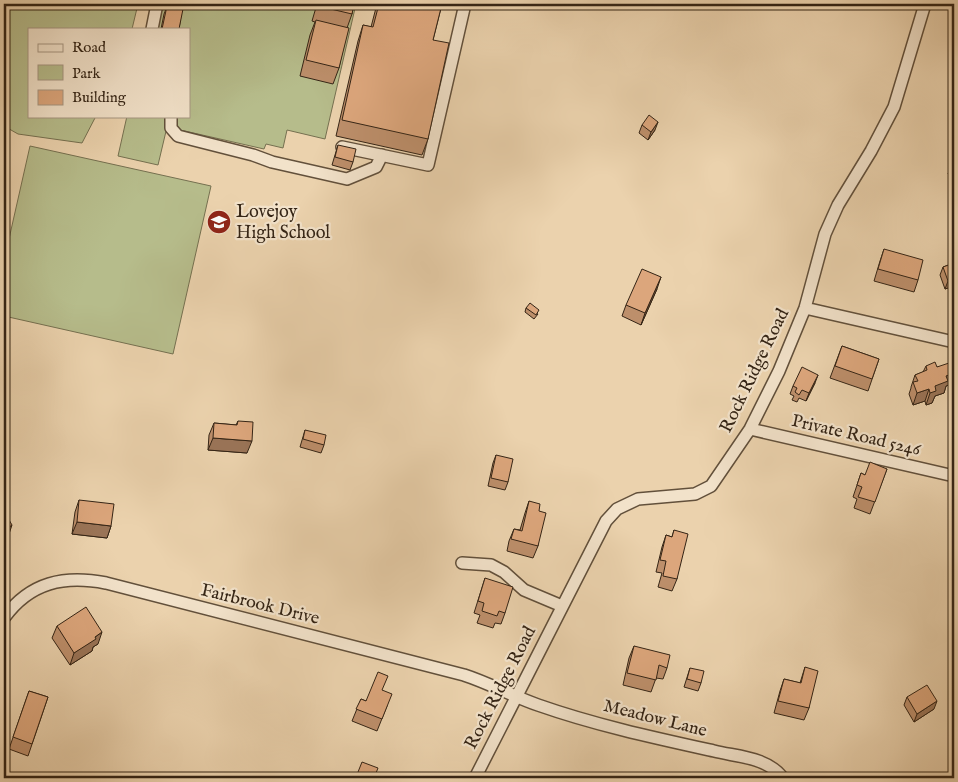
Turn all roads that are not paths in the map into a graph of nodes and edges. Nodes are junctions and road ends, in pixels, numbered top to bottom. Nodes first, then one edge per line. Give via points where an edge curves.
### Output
1 (157, 4) edge
2 (465, 4) edge
3 (925, 4) edge
4 (152, 28) edge
5 (171, 118) edge
6 (338, 146) edge
7 (382, 155) junction
8 (805, 308) junction
9 (954, 342) edge
10 (750, 429) junction
11 (954, 476) edge
12 (462, 563) dead end
13 (562, 606) junction
14 (4, 618) edge
15 (516, 697) junction
16 (475, 778) edge
17 (783, 778) edge

1 - 4 street
2 - 7 street via 428,165
3 - 8 street, Rock Ridge Road via 894,107 825,234
5 - 7 street via 171,128 178,136 347,179 376,167
6 - 7 street
8 - 9 street
8 - 10 street, Rock Ridge Road
10 - 11 street, Private Road 5246
10 - 13 street, Rock Ridge Road via 712,486 695,494 638,499 617,509 606,521
12 - 13 street via 490,565 504,572 524,590
13 - 15 street, Rock Ridge Road
14 - 15 street, Fairbrook Drive via 12,606 40,586 63,580 89,580 464,675
15 - 16 street, Rock Ridge Road
15 - 17 street, Meadow Lane via 619,729 756,759

